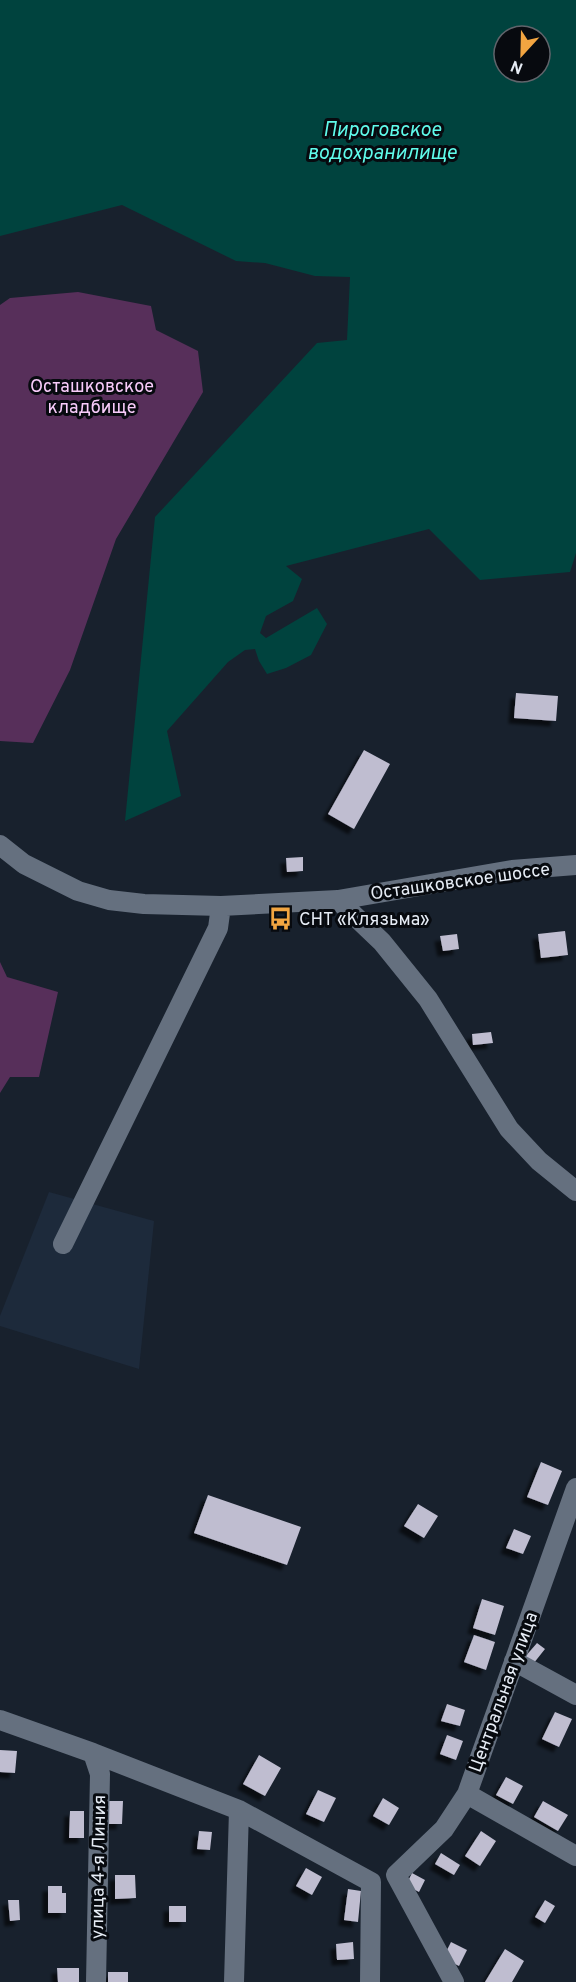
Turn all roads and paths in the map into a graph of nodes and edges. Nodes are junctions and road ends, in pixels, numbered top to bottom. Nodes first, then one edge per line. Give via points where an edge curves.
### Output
1 (0, 845) edge
2 (576, 865) edge
3 (338, 900) junction
4 (221, 906) junction
5 (576, 1191) edge
6 (63, 1244) dead end
7 (576, 1488) edge
8 (569, 1536) edge
9 (514, 1661) junction
10 (576, 1695) edge
11 (0, 1720) edge
12 (93, 1753) junction
13 (466, 1794) junction
14 (239, 1810) junction
15 (576, 1856) edge
16 (96, 1982) edge
17 (234, 1982) edge
18 (370, 1982) edge
19 (454, 1982) edge

1 - 4 street, Осташковское шоссе via 50,878 109,900
2 - 3 street, Осташковское шоссе via 512,870
3 - 4 street, Осташковское шоссе
3 - 5 street via 382,942 428,999 509,1129 539,1161
4 - 6 street via 218,928
7 - 8 street, Центральная улица
8 - 9 street, Центральная улица
9 - 10 street
9 - 13 street, Центральная улица
11 - 12 street
12 - 14 street
12 - 16 street, улица 4-я Линия via 100,1774
13 - 15 street
13 - 19 street, Центральная улица via 444,1828 396,1875
14 - 17 street
14 - 18 street via 371,1882

